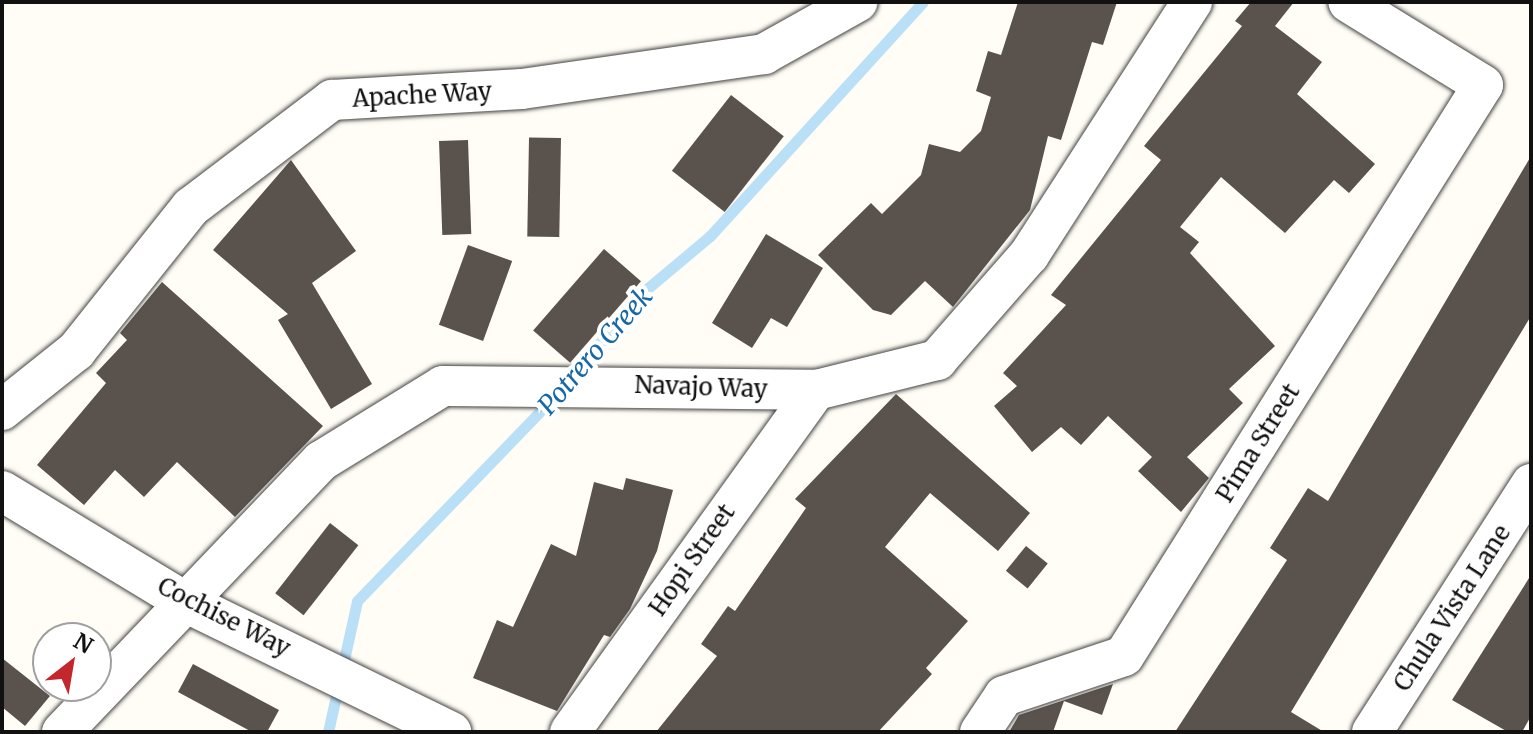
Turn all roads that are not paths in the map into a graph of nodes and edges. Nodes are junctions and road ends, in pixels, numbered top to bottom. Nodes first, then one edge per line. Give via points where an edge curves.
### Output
1 (857, 2) edge
2 (1192, 2) edge
3 (1348, 2) edge
4 (816, 390) junction
5 (2, 410) edge
6 (1531, 484) edge
7 (2, 491) edge
8 (187, 603) junction
9 (62, 732) edge
10 (451, 732) edge
11 (570, 732) edge
12 (980, 732) edge
13 (1372, 732) edge

1 - 5 street, Apache Way via 764,54 522,89 332,100 191,207 76,351
2 - 4 street, Navajo Way via 1029,255 937,360
3 - 12 street, Pima Street via 1483,85 1124,656 1004,696
4 - 8 street, Navajo Way via 443,386 321,461
4 - 11 street, Hopi Street
6 - 13 street, Chula Vista Lane
7 - 8 street, Cochise Way
8 - 9 street, Navajo Way
8 - 10 street, Cochise Way

